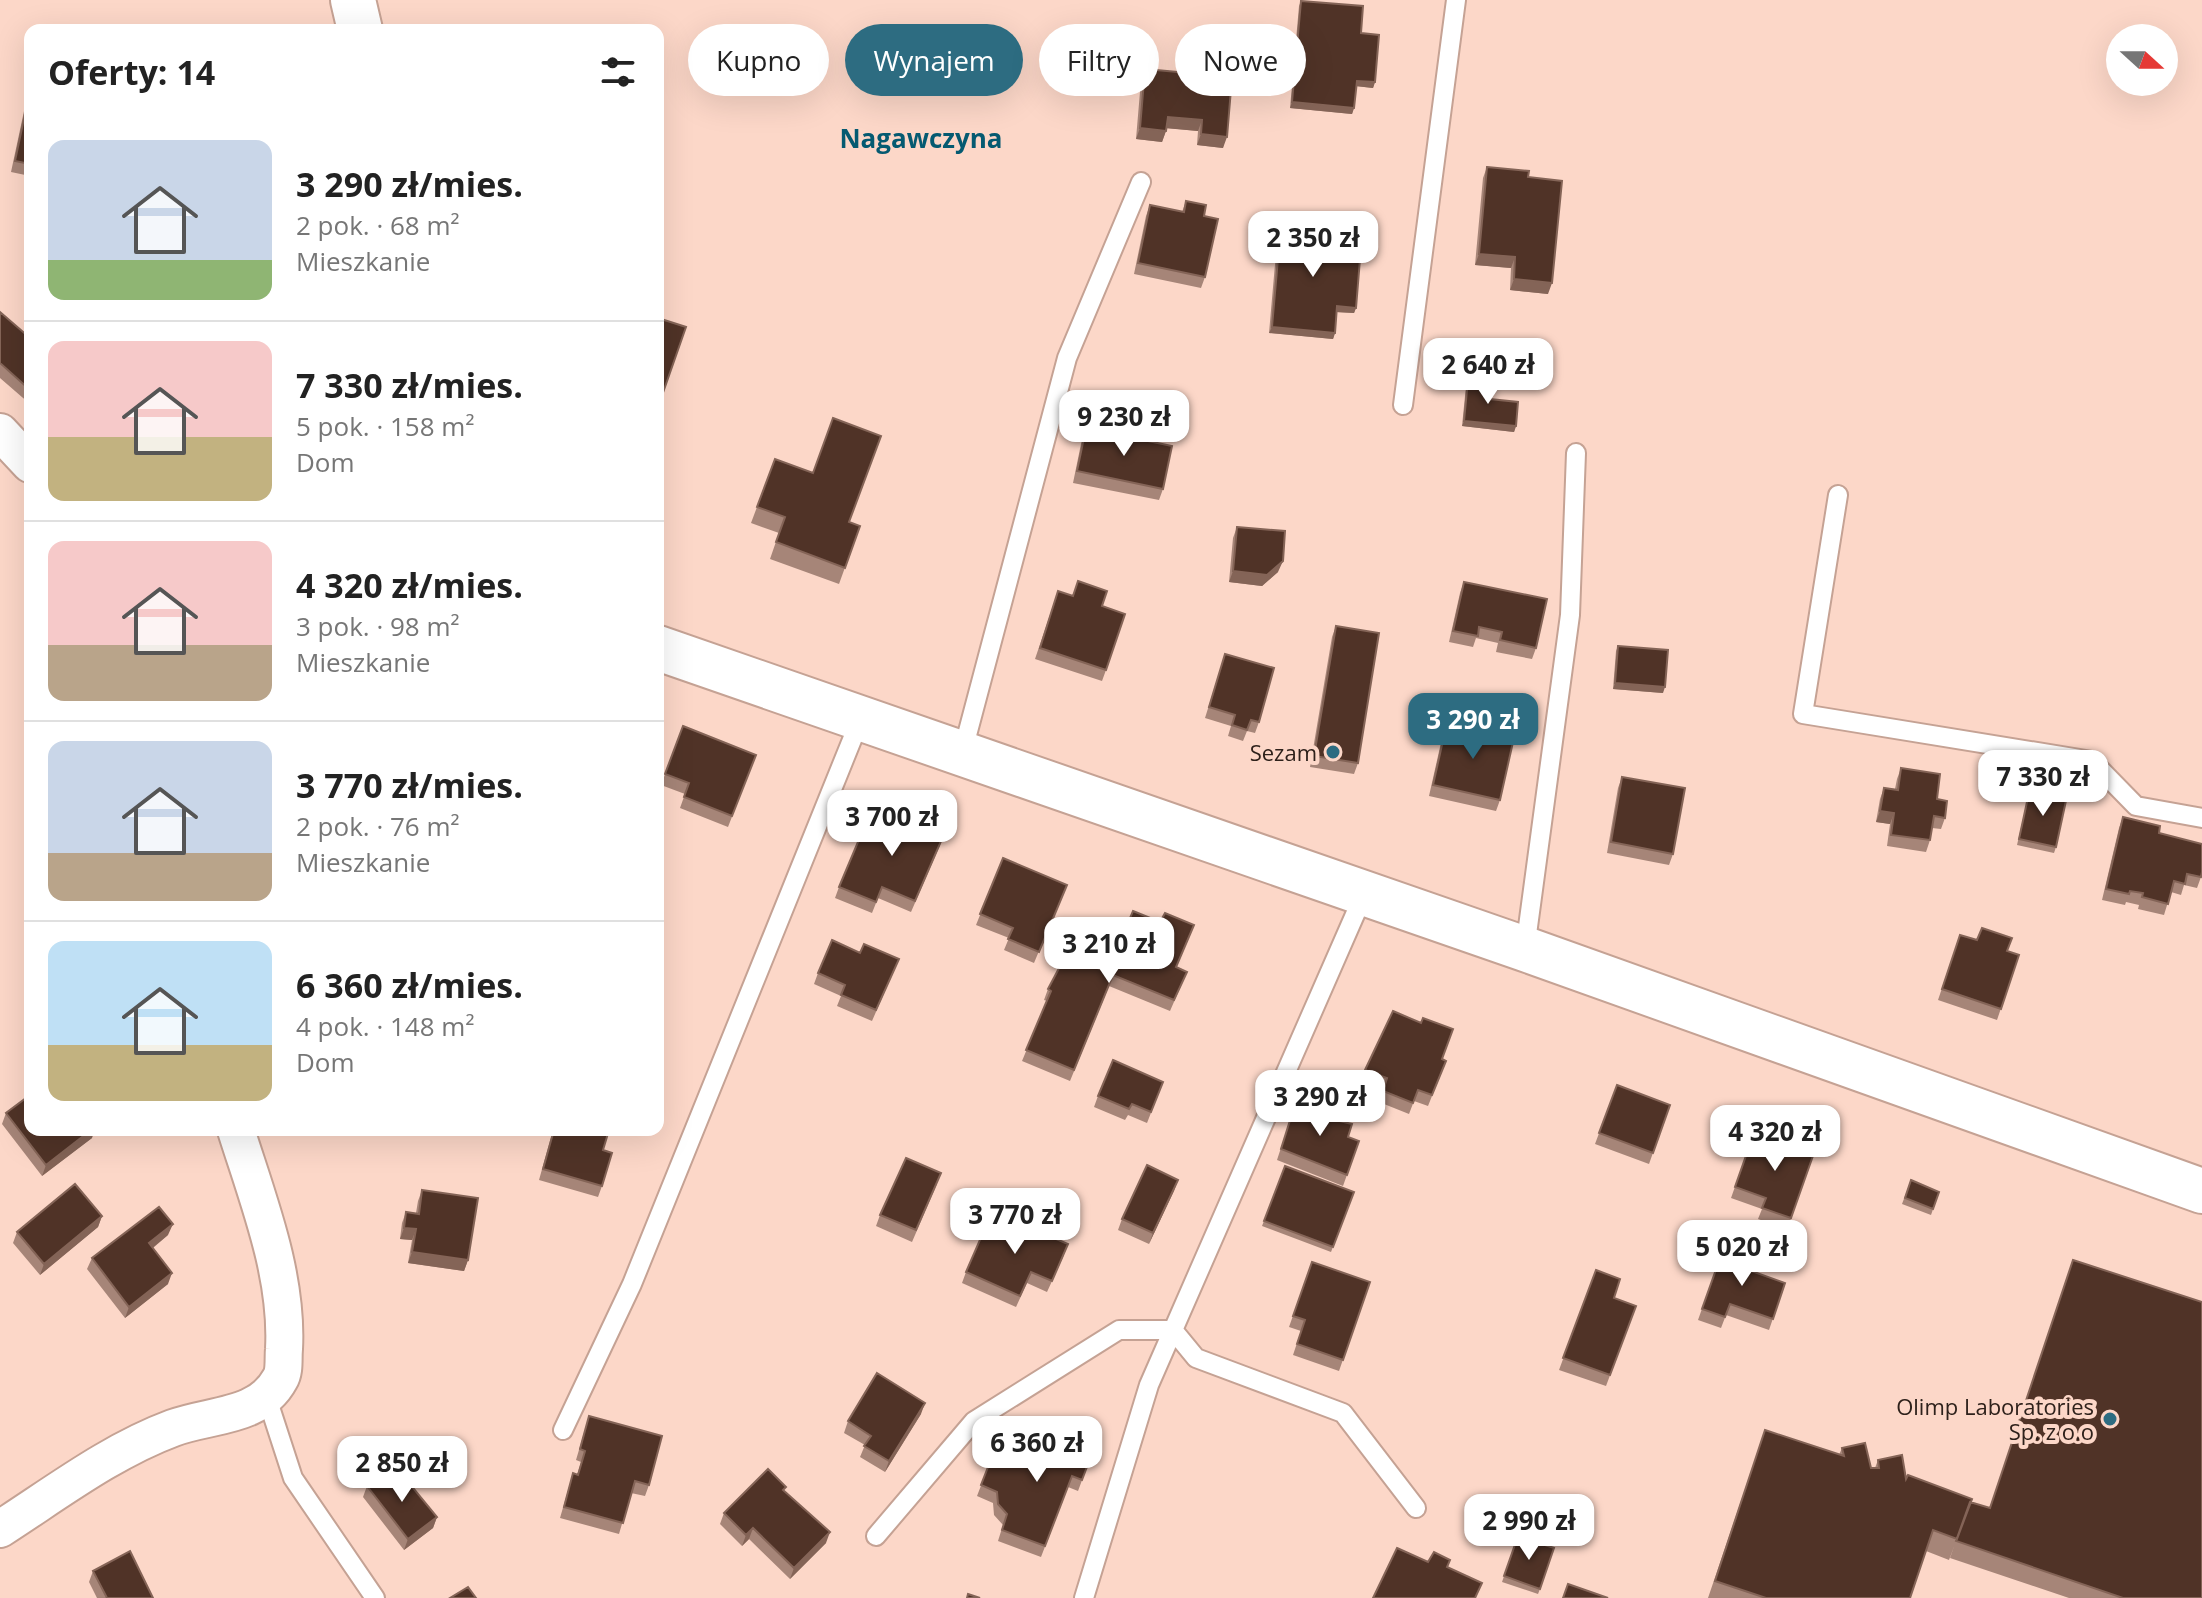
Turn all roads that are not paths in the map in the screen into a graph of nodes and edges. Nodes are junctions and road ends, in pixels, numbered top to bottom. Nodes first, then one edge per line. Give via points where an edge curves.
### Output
1 (353, 0) edge
2 (1456, 0) edge
3 (359, 24) edge
4 (1141, 182) dead end
5 (1403, 405) dead end
6 (0, 432) edge
7 (1576, 453) dead end
8 (24, 458) edge
9 (1838, 495) dead end
10 (664, 650) edge
11 (860, 720) junction
12 (962, 755) junction
13 (2202, 818) edge
14 (1364, 894) junction
15 (1525, 949) junction
16 (238, 1136) edge
17 (2202, 1191) edge
18 (1173, 1330) junction
19 (267, 1398) junction
20 (563, 1430) dead end
21 (1416, 1508) dead end
22 (0, 1529) edge
23 (876, 1536) dead end
24 (375, 1598) edge
25 (1084, 1598) edge

1 - 3 street
2 - 5 lane
4 - 12 lane via 1067,358
6 - 8 street
7 - 15 lane via 1570,615
9 - 13 lane via 1803,714 2092,761 2136,806
10 - 11 street
11 - 12 street
11 - 20 lane via 632,1284
12 - 14 street
14 - 15 street
14 - 18 lane
15 - 17 street
16 - 19 street via 266,1224 286,1316 282,1375
18 - 21 lane via 1196,1358 1343,1413
18 - 23 lane via 1119,1330 974,1421
18 - 25 lane via 1149,1385
19 - 22 street via 247,1409 174,1428 114,1455
19 - 24 lane via 293,1478

